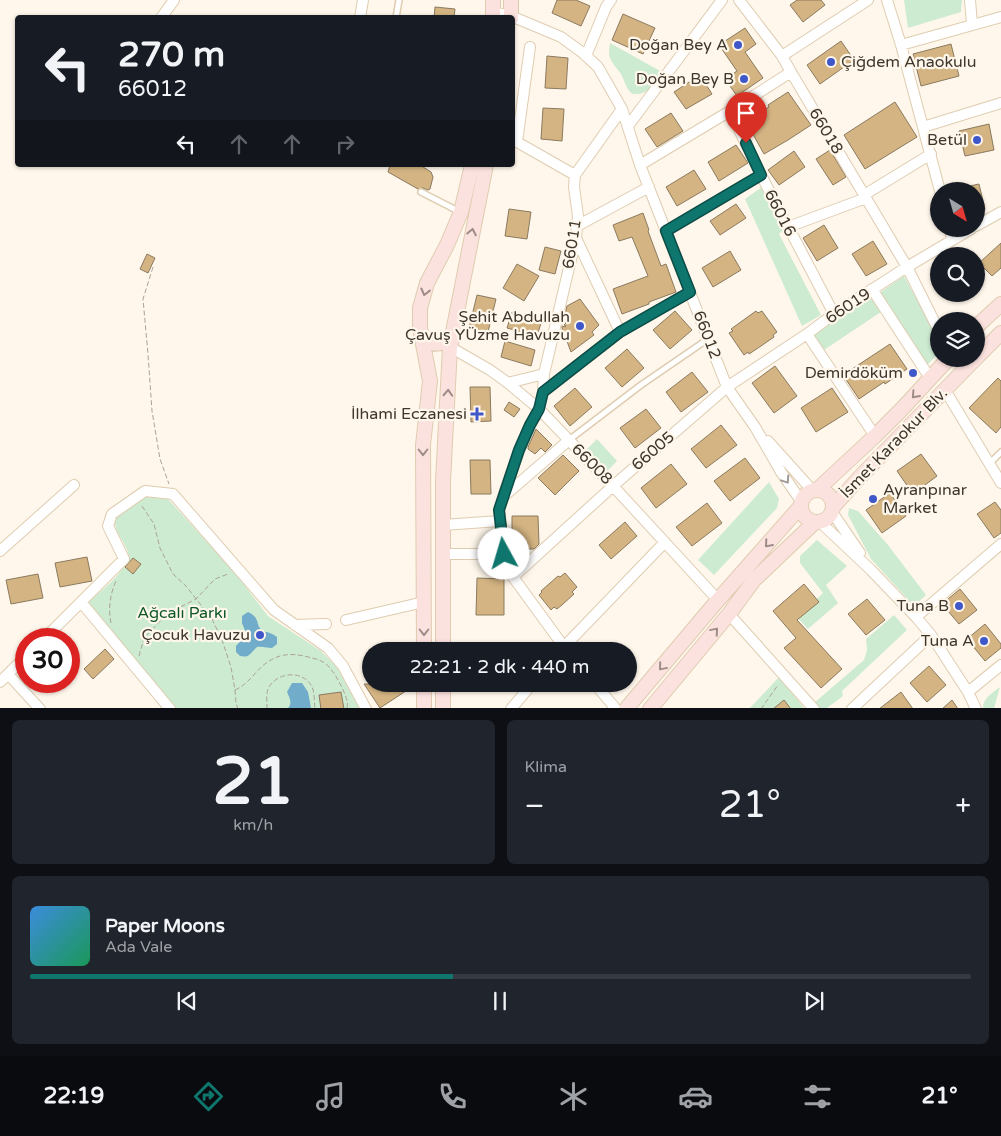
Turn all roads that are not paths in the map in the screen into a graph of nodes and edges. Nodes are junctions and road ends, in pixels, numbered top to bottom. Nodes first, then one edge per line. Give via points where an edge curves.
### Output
1 (174, 0) edge
2 (363, 0) edge
3 (399, 0) edge
4 (512, 0) edge
5 (611, 0) edge
6 (722, 0) edge
7 (739, 0) edge
8 (868, 0) edge
9 (887, 0) edge
10 (970, 0) edge
11 (493, 10) edge
12 (163, 15) edge
13 (360, 15) edge
14 (396, 15) edge
15 (506, 15) edge
16 (511, 15) edge
17 (1001, 17) edge
18 (515, 19) edge
19 (972, 24) junction
20 (901, 45) junction
21 (530, 47) dead end
22 (586, 56) junction
23 (782, 56) junction
24 (791, 72) junction
25 (1001, 104) edge
26 (622, 110) junction
27 (730, 111) junction
28 (628, 126) junction
29 (923, 127) junction
30 (931, 154) junction
31 (640, 165) junction
32 (472, 167) edge
33 (486, 167) edge
34 (575, 175) junction
35 (761, 175) junction
36 (938, 182) edge
37 (649, 187) junction
38 (421, 192) dead end
39 (865, 197) junction
40 (461, 212) junction
41 (1001, 212) edge
42 (985, 221) edge
43 (577, 226) junction
44 (788, 227) junction
45 (666, 231) junction
46 (576, 238) junction
47 (955, 238) edge
48 (952, 240) joint
49 (437, 262) junction
50 (466, 267) junction
51 (907, 267) junction
52 (872, 289) junction
53 (690, 292) junction
54 (1001, 304) edge
55 (930, 313) edge
56 (834, 314) junction
57 (985, 319) edge
58 (620, 332) junction
59 (1001, 332) edge
60 (807, 334) junction
61 (423, 339) junction
62 (708, 339) junction
63 (451, 342) junction
64 (985, 349) edge
65 (940, 367) edge
66 (967, 367) edge
67 (544, 374) junction
68 (930, 378) junction
69 (508, 384) junction
70 (727, 387) junction
71 (945, 390) junction
72 (543, 392) junction
73 (539, 409) junction
74 (755, 427) junction
75 (875, 436) junction
76 (569, 440) junction
77 (1001, 452) edge
78 (989, 464) junction
79 (1001, 483) edge
80 (74, 485) dead end
81 (614, 486) junction
82 (815, 489) junction
83 (504, 497) junction
84 (800, 504) junction
85 (832, 509) junction
86 (500, 521) junction
87 (817, 522) junction
88 (444, 525) junction
89 (665, 542) junction
90 (1001, 544) edge
91 (0, 551) edge
92 (444, 554) junction
93 (504, 554) junction
94 (871, 570) junction
95 (513, 577) junction
96 (718, 600) junction
97 (81, 602) junction
98 (424, 602) junction
99 (729, 614) junction
100 (916, 617) junction
101 (346, 620) dead end
102 (326, 624) dead end
103 (294, 625) junction
104 (55, 628) edge
105 (931, 635) junction
106 (424, 642) edge
107 (443, 642) edge
108 (558, 642) edge
109 (571, 642) edge
110 (1001, 665) edge
111 (15, 667) edge
112 (8, 674) junction
113 (0, 682) edge
114 (424, 692) edge
115 (443, 692) edge
116 (525, 692) edge
117 (602, 692) edge
118 (968, 692) junction
119 (522, 695) junction
120 (858, 706) edge
121 (40, 708) edge
122 (170, 708) edge
123 (366, 708) edge
124 (424, 708) edge
125 (442, 708) edge
126 (506, 708) edge
127 (511, 708) edge
128 (616, 708) edge
129 (626, 708) edge
130 (650, 708) edge
131 (814, 708) edge
132 (976, 708) edge

1 - 12 street
2 - 13 street
3 - 14 lane
4 - 16 main road
5 - 22 street
6 - 28 street
7 - 23 street, 66018
8 - 23 street
9 - 20 street
10 - 19 street
11 - 15 street, 66012
17 - 19 street
18 - 22 street, 66012 via 561,38
19 - 20 street
20 - 29 street
21 - 34 street via 518,142
22 - 26 street, 66012 via 598,67
23 - 24 street, 66018
24 - 27 street
24 - 39 street, 66018
25 - 29 street
26 - 28 street, 66012
26 - 34 street
27 - 31 street
27 - 35 street, 66016
28 - 31 street, 66012
29 - 30 street
30 - 36 street
30 - 39 street
31 - 37 street, 66012
32 - 40 main road
50 -> 33 main road
34 - 43 street, 66011
35 - 44 street, 66016
35 - 45 street
37 - 43 street
37 - 45 street, 66012
38 - 40 lane
39 - 44 street
39 - 51 street, 66018
40 - 49 main road
41 - 42 street
43 - 46 street, 66011
44 - 56 street, 66016
45 - 53 street, 66012
46 - 58 street
46 - 67 street, 66011
47 - 48 street, 66019
48 - 51 street, 66019
49 - 50 main road via 454,255
49 -> 61 main road via 420,308
50 - 63 main road
51 - 52 street, 66019
51 - 55 street, 66018
52 - 56 street, 66019
52 - 68 street
53 - 58 street
53 - 62 street, 66012
54 - 57 main road
56 - 60 street, 66019
58 - 72 street
59 - 64 main road, İsmet Karaokur Blv.
60 - 70 street, 66019
60 - 75 street
61 - 63 main road via 436,344
61 -> 98 main road via 430,381 423,446
62 - 70 street, 66012
62 - 76 lane
63 - 69 street, 66008
88 -> 63 main road via 443,480
65 - 68 main road, İsmet Karaokur Blv.
66 - 71 main road, İsmet Karaokur Blv.
67 - 69 street
67 - 72 street, 66011
68 -> 75 main road, İsmet Karaokur Blv.
69 - 73 street, 66008
70 - 74 street, 66012
70 - 81 street, 66005
71 - 78 street
71 - 85 main road, İsmet Karaokur Blv.
72 - 73 street, 66011
73 - 76 street, 66008
73 - 83 street, 66011 via 519,450
74 - 82 street, 66012
74 -> 84 street, 66012
75 - 82 main road, İsmet Karaokur Blv.
76 - 81 street, 66008
76 - 83 street
77 - 78 lane
78 - 79 street
80 - 91 street
81 - 89 street, 66008
81 - 95 street, 66005
82 - 84 main road via 807,492
82 - 85 main road via 827,493 833,502
83 - 86 street, 66011 via 499,510
84 - 87 main road via 805,517
84 -> 96 main road
85 - 87 main road via 825,520
85 - 94 street
86 - 88 street
86 - 93 street, 66011
87 - 94 street
87 - 99 main road via 754,580
88 - 92 main road
89 - 96 street, 66008
89 - 109 street
90 - 100 street
92 - 93 street
92 - 107 main road
93 - 95 street, 66011
94 - 100 street
95 - 108 street, 66011
96 -> 129 main road
97 - 103 street via 124,559 108,526 112,514 145,491 173,494 274,610
97 - 104 street
97 - 122 street
98 - 101 street
98 -> 106 main road
130 -> 99 main road
99 - 131 street
100 - 105 street
102 - 103 street
103 - 123 street via 328,648 343,666
105 - 118 street
105 - 120 street
110 - 118 street
111 - 112 street
112 - 113 street
112 - 121 street
114 - 124 main road
115 - 125 main road
116 - 119 street
117 - 128 street
118 - 132 street
119 - 126 street
119 - 127 street

